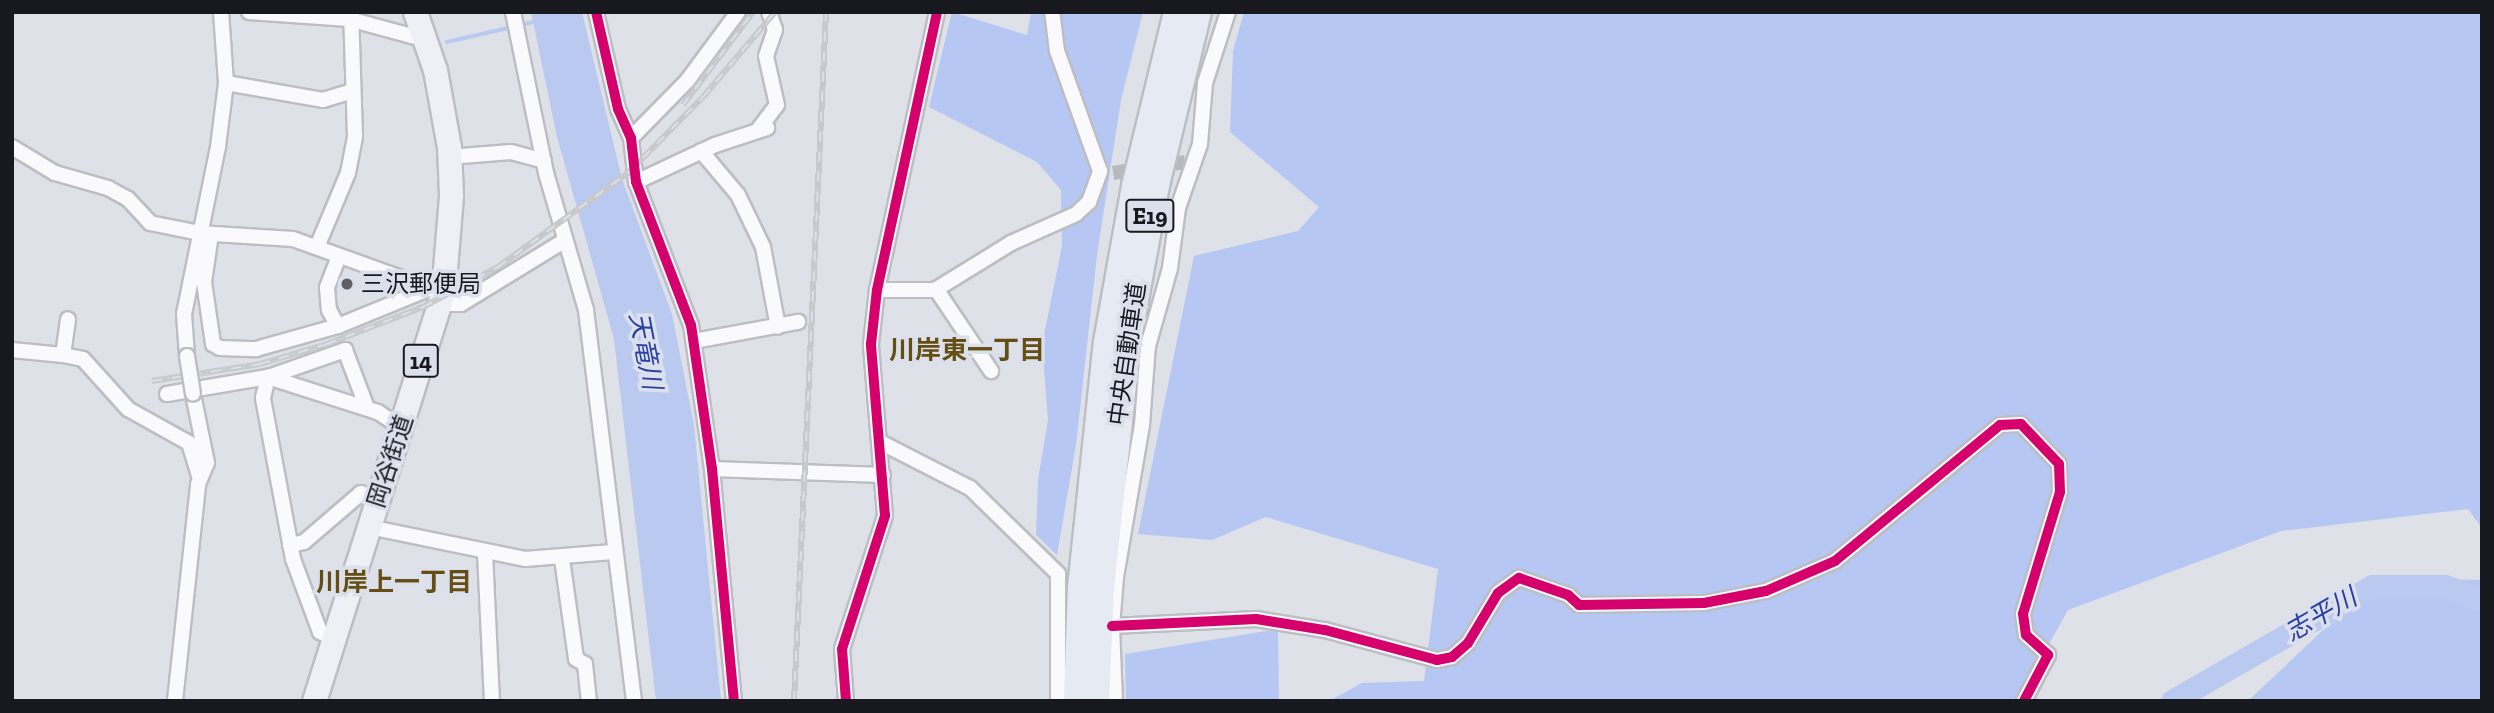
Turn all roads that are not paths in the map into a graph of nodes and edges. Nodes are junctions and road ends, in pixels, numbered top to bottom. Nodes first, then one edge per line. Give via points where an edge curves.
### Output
1 (221, 12) edge
2 (250, 12) edge
3 (415, 12) edge
4 (513, 12) edge
5 (596, 12) edge
6 (738, 12) edge
7 (769, 12) edge
8 (937, 12) edge
9 (1052, 12) edge
10 (1168, 12) edge
11 (1177, 12) edge
12 (1198, 12) edge
13 (1206, 12) edge
14 (1228, 12) edge
15 (350, 16) edge
16 (426, 40) junction
17 (226, 83) junction
18 (353, 91) junction
19 (1177, 96) junction
20 (631, 138) junction
21 (12, 147) edge
22 (701, 151) junction
23 (449, 157) junction
24 (544, 161) junction
25 (636, 182) junction
26 (205, 233) junction
27 (564, 241) junction
28 (317, 247) junction
29 (339, 256) junction
30 (1119, 270) junction
31 (936, 289) junction
32 (877, 290) junction
33 (437, 295) junction
34 (68, 319) dead end
35 (798, 322) dead end
36 (338, 326) junction
37 (778, 327) junction
38 (694, 341) junction
39 (12, 350) edge
40 (63, 355) junction
41 (991, 371) dead end
42 (268, 377) junction
43 (167, 394) dead end
44 (367, 408) junction
45 (1106, 422) junction
46 (400, 427) junction
47 (880, 442) junction
48 (712, 469) junction
49 (883, 475) junction
50 (201, 478) junction
51 (377, 499) junction
52 (369, 527) junction
53 (290, 545) junction
54 (613, 552) junction
55 (485, 553) junction
56 (562, 559) junction
57 (1112, 626) junction
58 (334, 639) junction
59 (175, 701) edge
60 (314, 701) edge
61 (492, 701) edge
62 (589, 701) edge
63 (634, 701) edge
64 (734, 701) edge
65 (846, 701) edge
66 (1058, 701) edge
67 (1077, 701) edge
68 (1096, 701) edge
69 (1115, 701) edge
70 (2024, 701) edge

1 - 17 street
2 - 15 street
3 - 16 main road, 岡谷街道 / 14
4 - 24 street
5 - 20 street via 618,109
6 - 20 street via 687,81
7 - 22 street via 775,30 766,56 776,105 762,129
8 - 32 street
9 - 31 street via 1057,51 1107,172 1076,214 1011,243
10 - 30 highway via 1142,117
11 - 30 highway, 中央自動車道 / E19 via 1150,114
12 - 19 highway, 中央自動車道 / E19
13 - 19 highway
14 - 57 street via 1205,83 1170,268 1148,346 1142,425 1122,528
15 - 16 street
15 - 18 street
16 - 23 main road, 岡谷街道 / 14 via 443,108
17 - 18 street via 323,100
17 - 26 street
18 - 28 street via 355,137 348,173
19 - 45 highway, 中央自動車道 / E19
20 - 25 street
21 - 26 street via 55,173 108,188 128,199 150,223
22 - 25 street
22 - 37 street via 738,195 763,247
23 - 24 street via 511,152
23 - 33 main road, 岡谷街道 / 14
24 - 27 street
25 - 38 street via 668,255
26 - 28 street via 293,239
26 - 36 street via 204,282 213,344 256,349
26 - 50 street, bridge via 184,314 193,394 206,441 207,463
27 - 33 street via 461,304
27 - 54 street via 586,310
28 - 29 street
29 - 33 street
29 - 36 street via 327,288 329,310
30 - 45 highway, 中央自動車道 / E19
31 - 32 street
31 - 41 street
32 - 47 street via 871,344
33 - 36 street
33 - 46 main road, 岡谷街道 / 14
34 - 40 street
35 - 37 street
37 - 38 street
38 - 48 street
39 - 40 street
40 - 50 street via 83,359 128,409 188,443
42 - 43 street
42 - 44 street
42 - 44 street via 345,350
42 - 53 street via 263,398
44 - 46 street
45 - 67 highway, 中央自動車道 / E19 via 1081,588
45 - 68 highway, 中央自動車道 / E19
46 - 51 main road, 岡谷街道 / 14
47 - 49 street
47 - 66 street via 970,488 1058,574
48 - 49 street
48 - 64 street
49 - 65 street via 885,516 878,547 842,649
50 - 59 street
51 - 52 main road, 岡谷街道 / 14
51 - 53 street via 361,493 303,542
52 - 55 street
52 - 58 main road, 岡谷街道 / 14
53 - 58 street via 320,632
54 - 56 street
54 - 63 street
55 - 56 street
55 - 61 street
56 - 62 street via 576,659 585,664
57 - 69 street
57 - 70 street via 1256,619 1325,630 1437,660 1452,657 1468,643 1498,593 1519,578 1568,595 1579,605 1704,603 1766,591 1835,561 2000,425 2021,424 2059,464 2060,492 2023,614 2026,635 2049,655
58 - 60 main road, 岡谷街道 / 14

